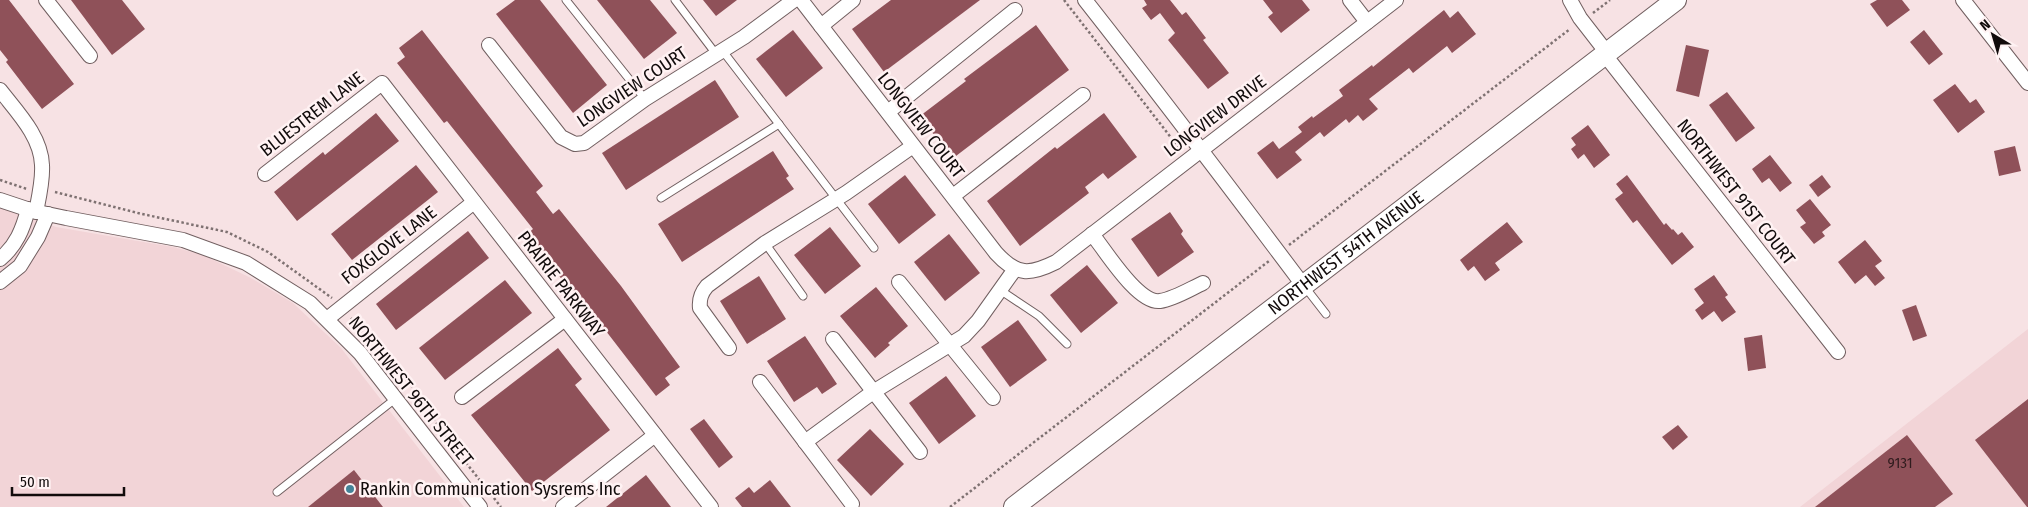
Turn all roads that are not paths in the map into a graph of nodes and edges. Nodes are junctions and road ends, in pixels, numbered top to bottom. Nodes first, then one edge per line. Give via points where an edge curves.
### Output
1 (46, 0) edge
2 (566, 0) edge
3 (675, 0) edge
4 (794, 0) edge
5 (800, 0) edge
6 (854, 0) edge
7 (1085, 0) edge
8 (1350, 0) edge
9 (1396, 0) edge
10 (1570, 0) edge
11 (1676, 0) edge
12 (1963, 0) edge
13 (1015, 10) dead end
14 (1367, 22) junction
15 (821, 26) junction
16 (489, 45) dead end
17 (719, 52) junction
18 (1605, 54) junction
19 (90, 56) dead end
20 (2028, 83) edge
21 (382, 84) joint
22 (0, 90) edge
23 (1083, 95) dead end
24 (645, 98) junction
25 (888, 112) junction
26 (779, 124) junction
27 (914, 146) junction
28 (1201, 150) junction
29 (265, 174) dead end
30 (953, 196) junction
31 (661, 198) dead end
32 (837, 198) junction
33 (0, 200) edge
34 (474, 202) junction
35 (37, 212) junction
36 (1092, 234) junction
37 (765, 243) junction
38 (874, 248) dead end
39 (0, 259) edge
40 (1015, 269) junction
41 (0, 282) edge
42 (899, 282) dead end
43 (1203, 283) dead end
44 (1303, 285) junction
45 (1000, 290) junction
46 (803, 296) dead end
47 (1326, 314) dead end
48 (327, 319) junction
49 (565, 319) junction
50 (833, 339) dead end
51 (950, 344) junction
52 (1067, 344) dead end
53 (729, 348) dead end
54 (1838, 352) dead end
55 (760, 382) dead end
56 (873, 392) junction
57 (462, 398) dead end
58 (993, 398) dead end
59 (395, 399) junction
60 (655, 435) junction
61 (805, 442) junction
62 (920, 452) dead end
63 (277, 492) dead end
64 (852, 504) dead end
65 (480, 507) edge
66 (563, 507) edge
67 (711, 507) edge
68 (1014, 507) edge

1 - 19 street
2 - 24 lane
3 - 17 lane
4 - 17 street, LONGVIEW COURT
5 - 15 street, LONGVIEW COURT
6 - 15 street
7 - 28 street
8 - 14 street
9 - 14 street, LONGVIEW DRIVE
10 - 18 street, NORTHWEST 91ST COURT
11 - 18 street, NORTHWEST 54TH AVENUE
12 - 20 street
13 - 25 street, LONGVIEW COURT
14 - 28 street, LONGVIEW DRIVE
15 - 25 street, LONGVIEW COURT
16 - 24 street, LONGVIEW COURT via 561,137 575,144 592,138
17 - 24 street, LONGVIEW COURT
17 - 26 lane
18 - 44 street, NORTHWEST 54TH AVENUE
18 - 54 street, NORTHWEST 91ST COURT
21 - 29 street, BLUESTREM LANE
21 - 34 street, PRAIRIE PARKWAY
22 - 35 street via 38,145 42,164
23 - 30 street, LONGVIEW COURT
25 - 27 street, LONGVIEW COURT
26 - 31 lane
26 - 32 lane
27 - 30 street, LONGVIEW COURT
27 - 32 street, LONGVIEW COURT
28 - 36 street, LONGVIEW DRIVE
28 - 44 street
30 - 40 street, LONGVIEW COURT via 1004,262
32 - 37 street, LONGVIEW COURT
32 - 38 lane
33 - 35 street, NORTHWEST 96TH STREET
34 - 48 street, FOXGLOVE LANE
34 - 49 street, PRAIRIE PARKWAY
35 - 39 street
35 - 41 street via 38,237 20,266
35 - 48 street, NORTHWEST 96TH STREET via 183,240 246,263 310,304
36 - 40 street, LONGVIEW DRIVE via 1039,271
36 - 43 street via 1135,289 1152,301 1172,297
37 - 46 lane
37 - 53 street, LONGVIEW COURT via 702,292 700,308
40 - 45 street
42 - 51 street
44 - 47 lane
44 - 68 street, NORTHWEST 54TH AVENUE
45 - 51 street via 978,321 964,336
45 - 52 lane via 1039,316
48 - 59 street, NORTHWEST 96TH STREET via 360,353
49 - 57 street
49 - 60 street, PRAIRIE PARKWAY
50 - 56 street
51 - 56 street
51 - 58 street
55 - 61 street
56 - 61 street
56 - 62 street
59 - 63 lane
59 - 65 street, NORTHWEST 96TH STREET
60 - 66 street
60 - 67 street, PRAIRIE PARKWAY
61 - 64 street

